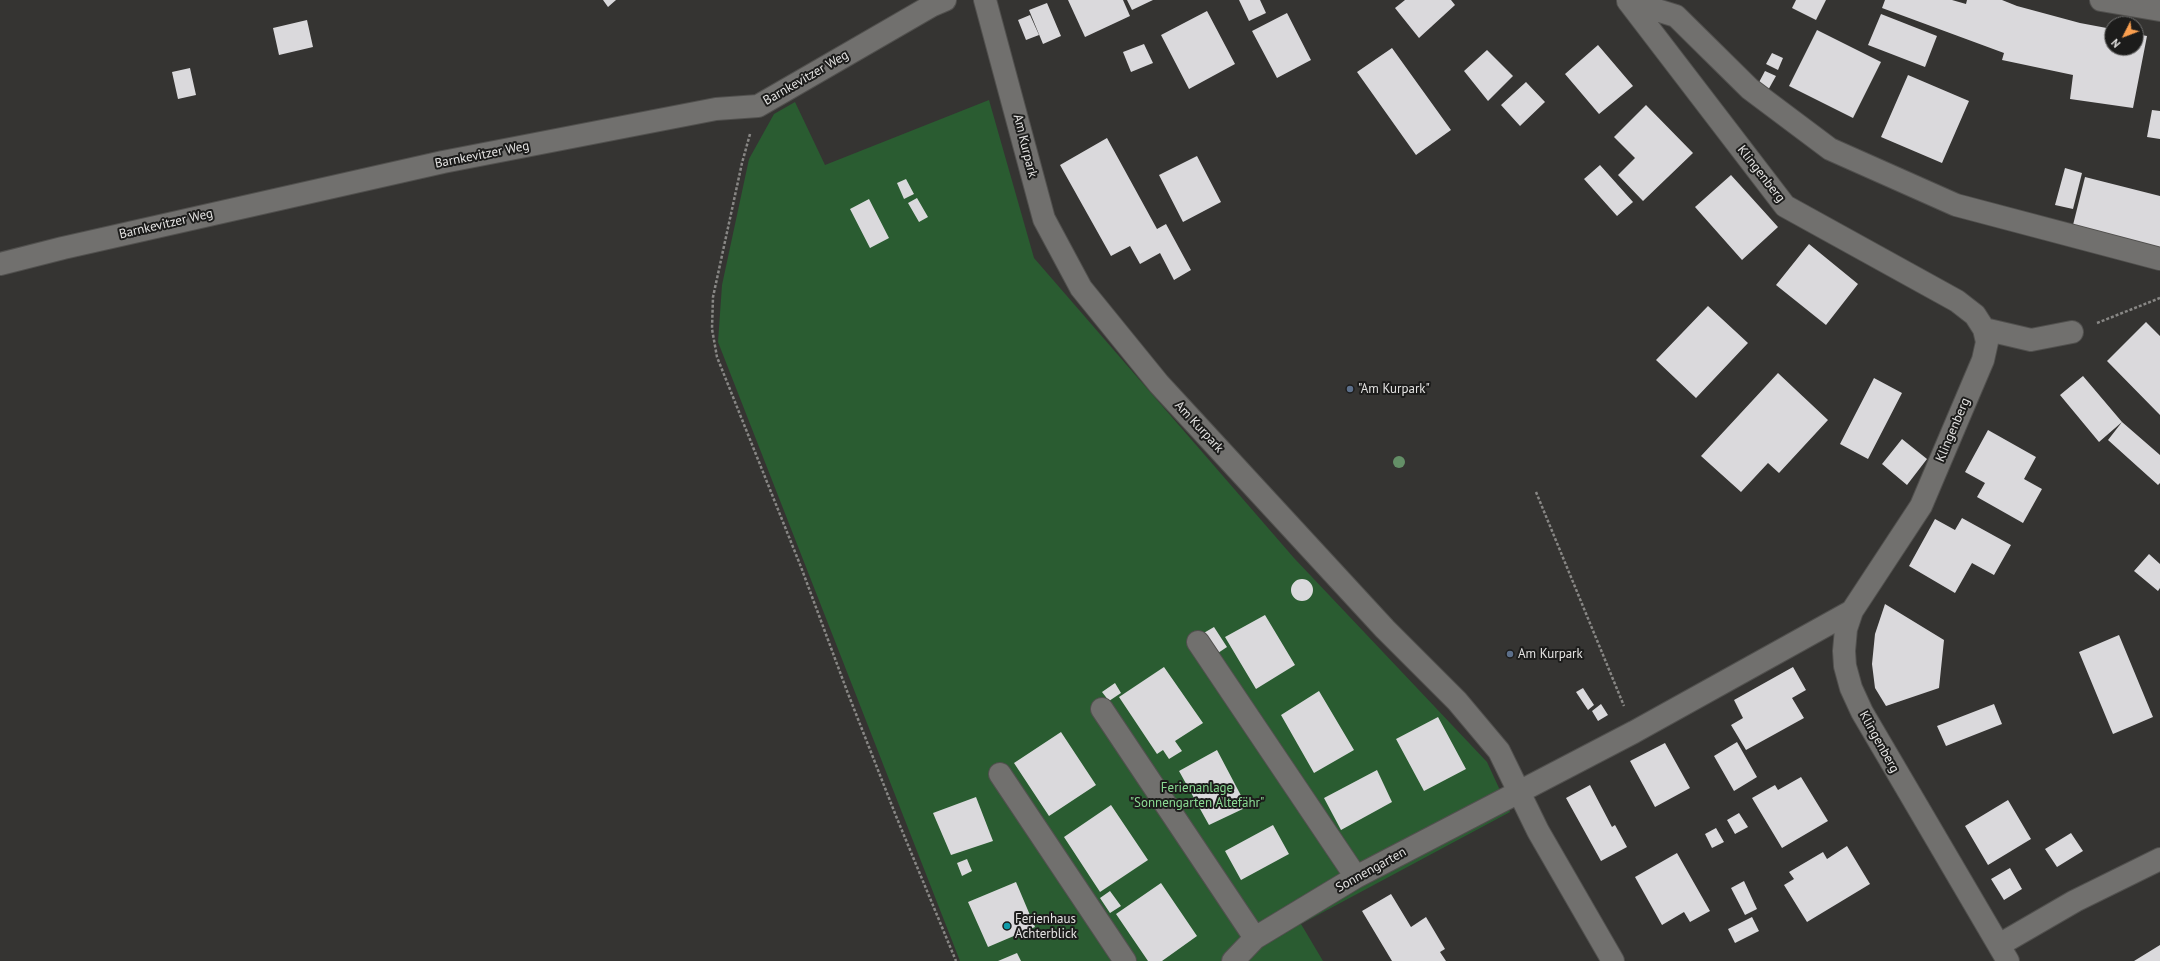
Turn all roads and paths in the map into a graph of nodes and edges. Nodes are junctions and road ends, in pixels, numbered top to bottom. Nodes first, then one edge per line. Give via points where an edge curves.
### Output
1 (945, 0) edge
2 (985, 0) edge
3 (1627, 0) edge
4 (2101, 0) edge
5 (2160, 10) edge
6 (758, 106) junction
7 (2160, 259) edge
8 (0, 264) edge
9 (2160, 298) edge
10 (1984, 329) junction
11 (2072, 332) joint
12 (1536, 492) dead end
13 (1852, 611) junction
14 (1198, 642) dead end
15 (1102, 709) dead end
16 (1634, 732) junction
17 (1000, 774) dead end
18 (1518, 791) junction
19 (2160, 859) edge
20 (1356, 877) junction
21 (1255, 938) junction
22 (2004, 953) edge
23 (956, 961) edge
24 (1125, 961) edge
25 (1233, 961) edge
26 (1613, 961) edge

1 - 6 street, Barnkevitzer Weg
2 - 18 street, Am Kurpark via 1044,219 1081,288 1159,384 1385,629 1457,701 1499,751
3 - 7 street, Klingenberg via 1676,16 1750,89 1830,149 1956,205
3 - 10 street, Klingenberg via 1785,206 1957,301 1975,315
4 - 5 street
6 - 8 street, Barnkevitzer Weg via 716,109 443,162
6 - 23 path via 742,163 713,297 712,328 717,357 801,567 850,699
9 - 11 path
10 - 11 street via 2032,340
10 - 13 street, Klingenberg via 1987,342 1983,360 1921,506
12 - 16 path
13 - 16 street
13 - 22 street, Klingenberg via 1846,630 1844,651 1851,688 1899,778
14 - 20 street
15 - 21 street
16 - 18 street
17 - 24 street
18 - 20 street, Sonnengarten
18 - 26 street, Am Kurpark via 1538,831
19 - 22 street via 2075,901
20 - 21 street, Sonnengarten
21 - 25 street, Sonnengarten

